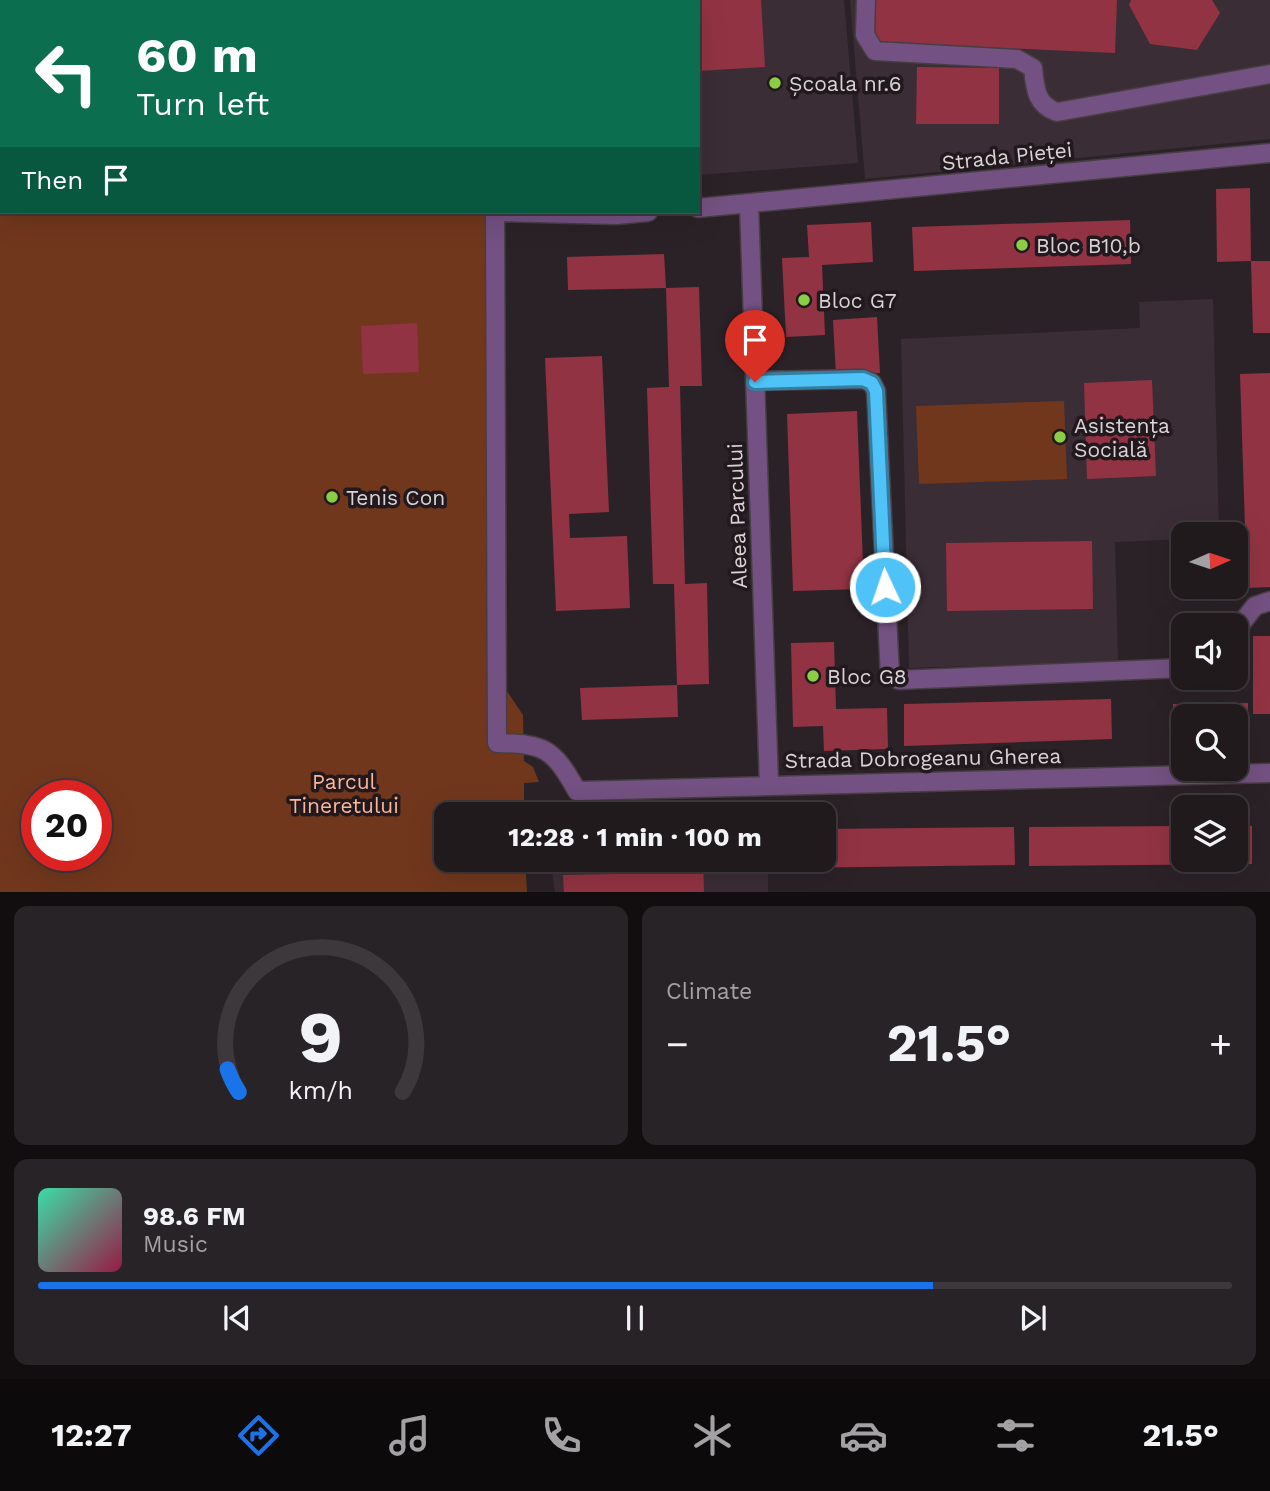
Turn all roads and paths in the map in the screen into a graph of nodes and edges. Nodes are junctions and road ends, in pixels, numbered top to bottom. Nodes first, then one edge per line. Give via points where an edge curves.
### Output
1 (866, 0) edge
2 (1270, 74) edge
3 (1270, 153) edge
4 (749, 204) junction
5 (700, 208) edge
6 (495, 214) edge
7 (576, 214) edge
8 (627, 214) edge
9 (755, 382) junction
10 (1270, 601) edge
11 (1248, 615) edge
12 (1171, 669) edge
13 (1270, 773) edge
14 (769, 784) junction

1 - 2 street via 865,35 875,51 1017,59 1033,68 1037,97 1045,108 1057,112
3 - 4 street, Strada Pieței
4 - 5 street, Strada Pieței
4 - 9 street, Aleea Parcului
6 - 14 street, Strada Dobrogeanu Gherea via 497,743 533,744 560,760 577,790
7 - 8 street
9 - 12 street via 863,379 876,391 890,677
9 - 14 street, Aleea Parcului
10 - 11 street via 1255,606
13 - 14 street, Strada Dobrogeanu Gherea

